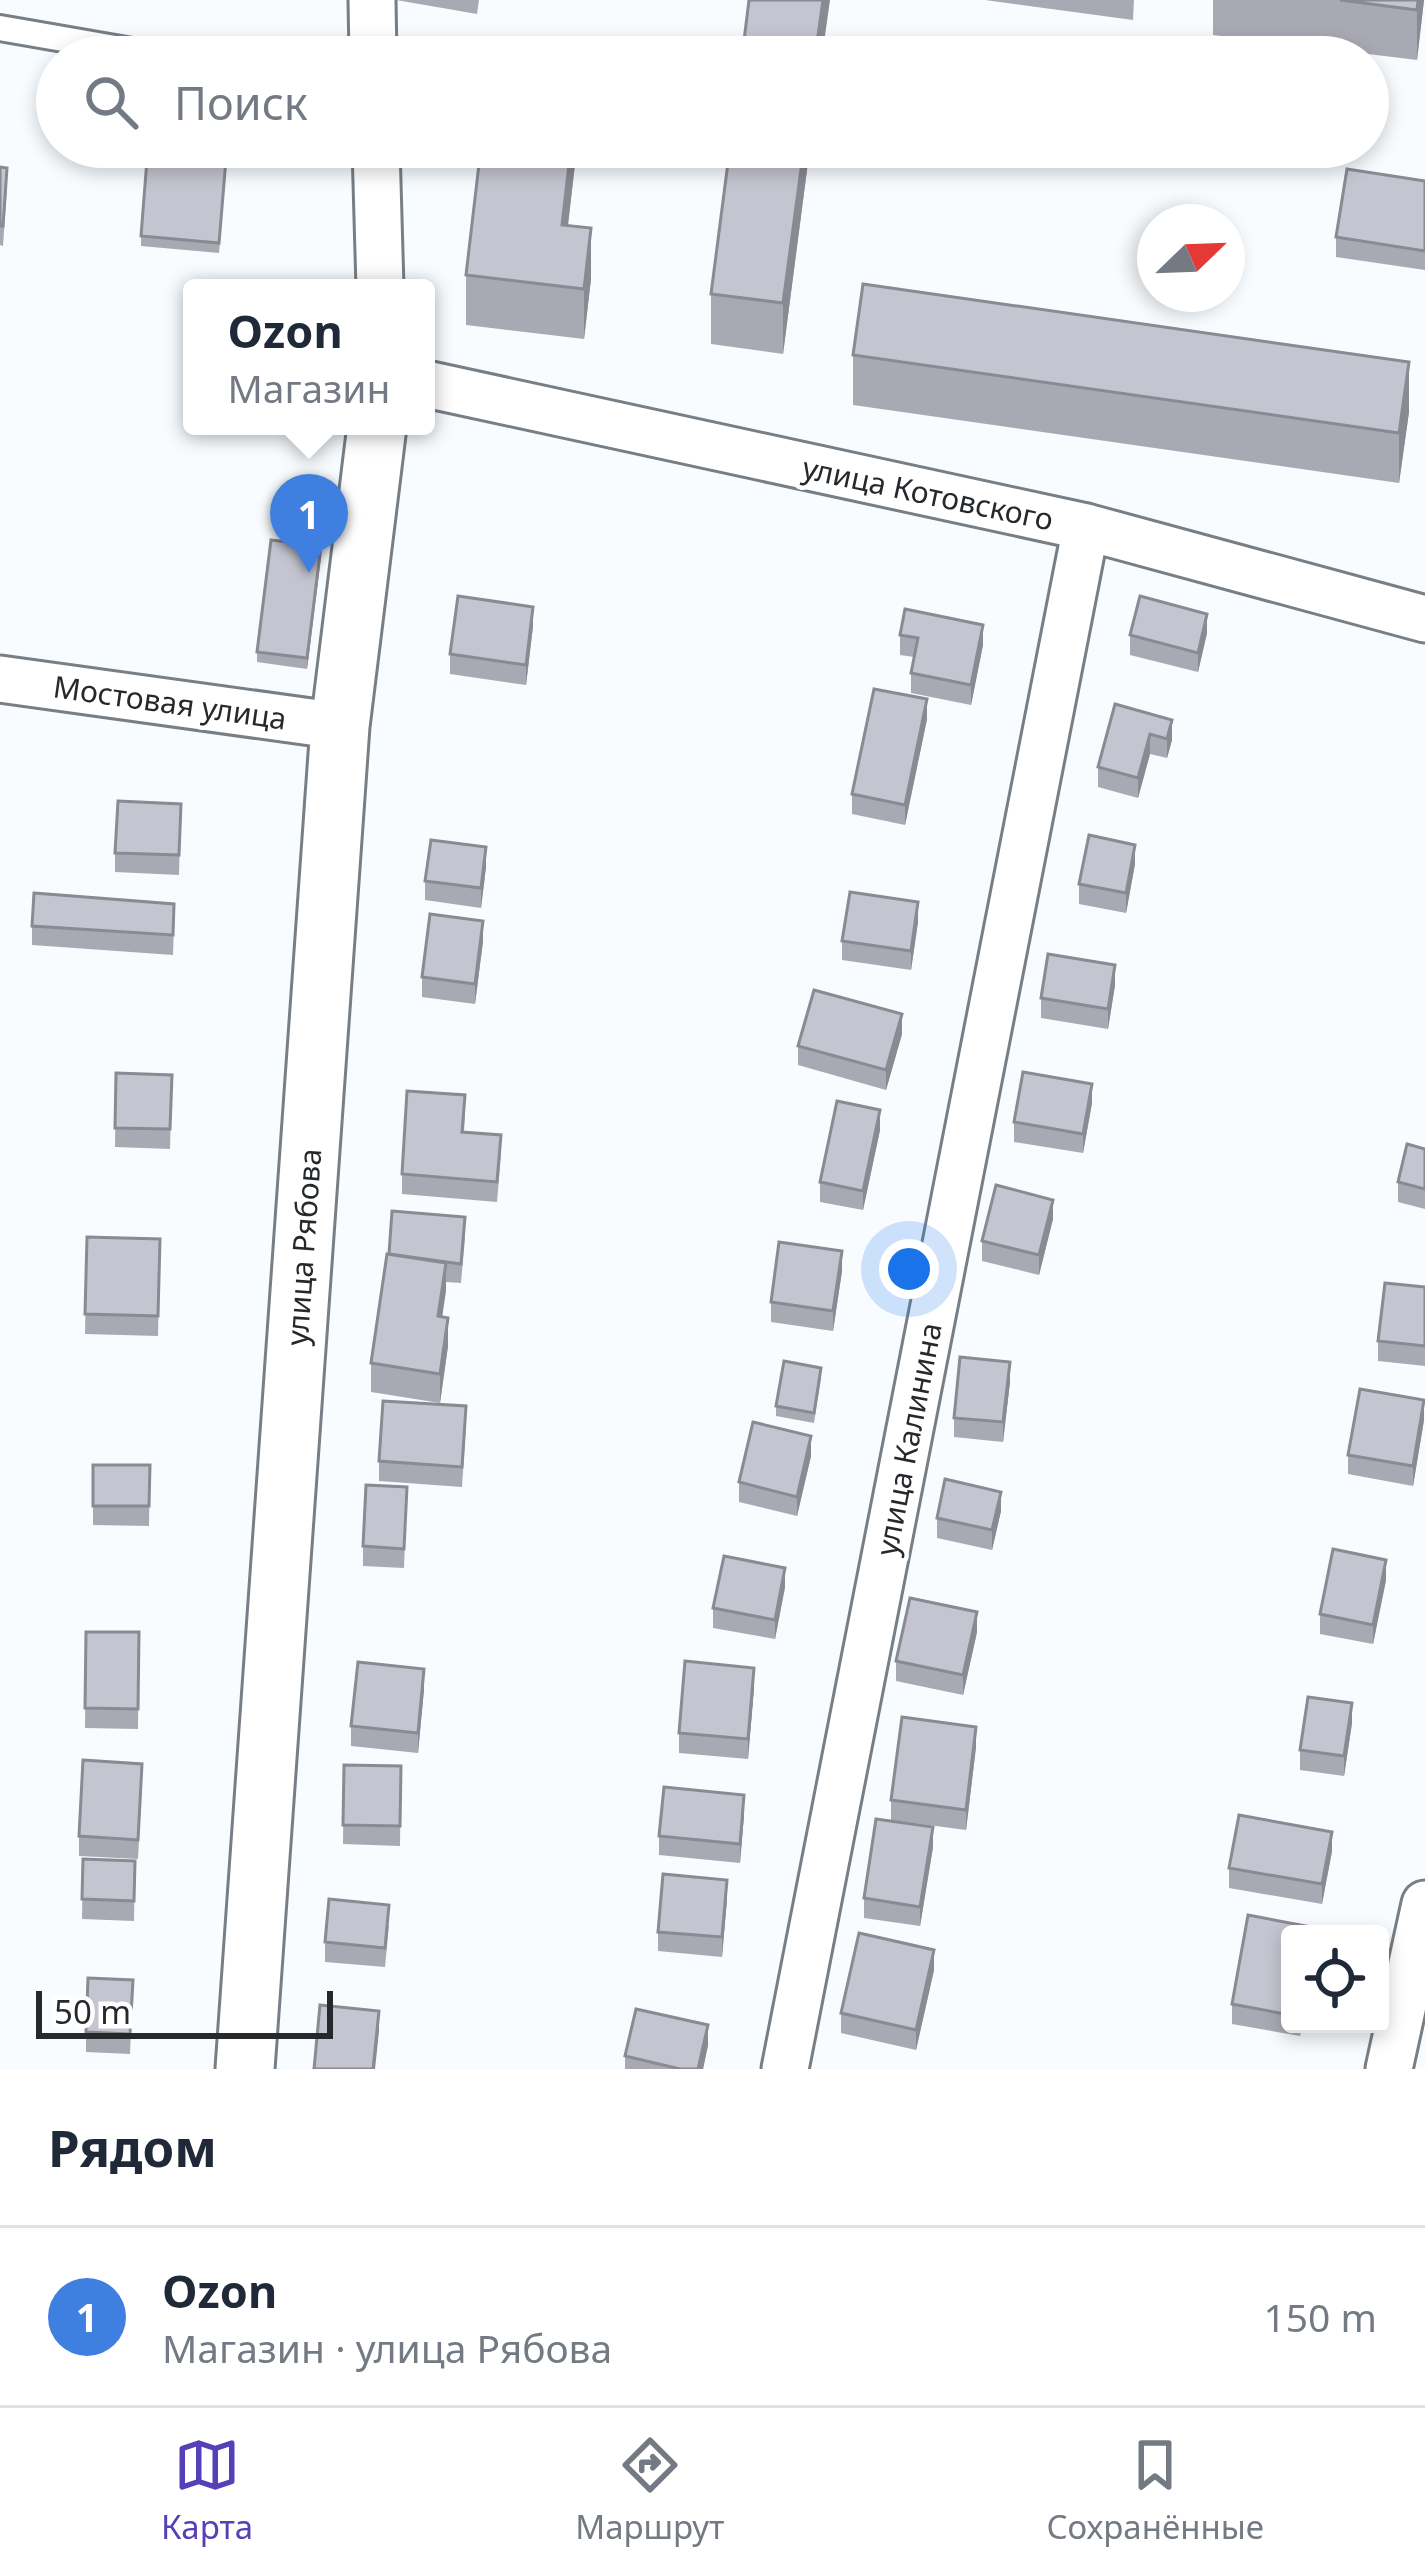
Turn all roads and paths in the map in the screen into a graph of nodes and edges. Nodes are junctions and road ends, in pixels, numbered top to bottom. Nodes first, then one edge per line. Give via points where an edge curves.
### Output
1 (372, 0) edge
2 (0, 28) edge
3 (46, 36) edge
4 (373, 36) edge
5 (377, 168) edge
6 (380, 279) edge
7 (435, 387) edge
8 (375, 435) edge
9 (1086, 527) junction
10 (1425, 619) edge
11 (0, 679) edge
12 (340, 726) junction
13 (1425, 1904) edge
14 (245, 2069) edge
15 (785, 2069) edge
16 (1389, 2069) edge

1 - 4 street
2 - 3 lane
5 - 6 street
7 - 9 street, улица Котовского
8 - 12 street, улица Рябова
9 - 10 street, улица Котовского
9 - 15 street, улица Калинина
11 - 12 street, Мостовая улица
12 - 14 street, улица Рябова
13 - 16 street

